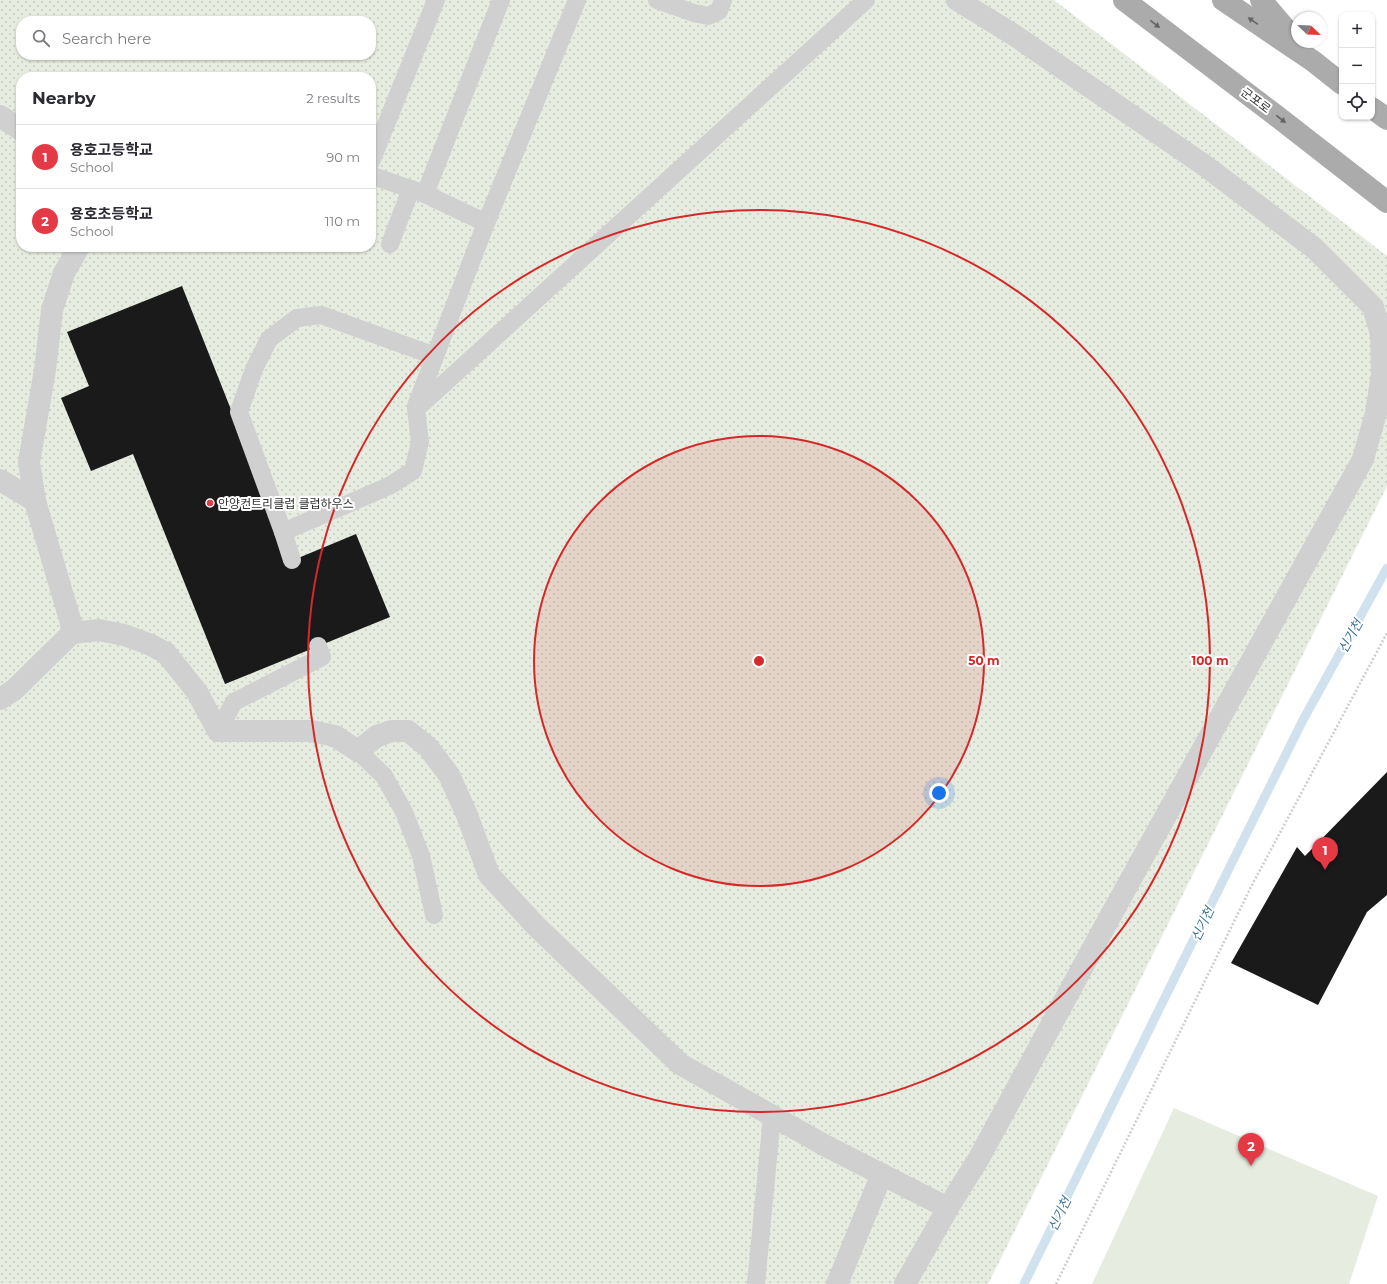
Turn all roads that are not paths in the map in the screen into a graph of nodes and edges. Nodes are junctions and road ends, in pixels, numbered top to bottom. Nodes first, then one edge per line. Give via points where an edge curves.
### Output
1 (436, 0) edge
2 (501, 0) edge
3 (577, 0) edge
4 (657, 0) edge
5 (723, 0) edge
6 (866, 0) edge
7 (957, 0) edge
8 (1124, 0) edge
9 (1223, 0) edge
10 (1261, 0) edge
11 (1313, 61) junction
12 (1339, 82) edge
13 (1375, 110) edge
14 (0, 116) edge
15 (1387, 119) edge
16 (16, 127) edge
17 (376, 150) edge
18 (376, 177) edge
19 (418, 192) junction
20 (1387, 202) edge
21 (486, 223) junction
22 (390, 244) dead end
23 (76, 252) edge
24 (435, 356) junction
25 (416, 409) junction
26 (0, 480) edge
27 (35, 500) junction
28 (283, 532) junction
29 (292, 560) dead end
30 (72, 633) junction
31 (318, 646) dead end
32 (0, 699) edge
33 (218, 731) junction
34 (358, 750) junction
35 (434, 915) dead end
36 (772, 1116) junction
37 (882, 1174) junction
38 (948, 1208) junction
39 (756, 1284) edge
40 (837, 1284) edge
41 (905, 1284) edge

1 - 17 lane
2 - 19 lane
3 - 21 lane
4 - 5 lane via 708,16 719,11
6 - 25 lane
7 - 38 street via 1014,35 1204,165 1314,248 1373,307 1381,334 1382,374 1376,413 1363,459 979,1158
8 -> 20 main road, 군포로
11 -> 9 main road
10 - 11 main road
11 - 12 main road
13 - 15 main road
14 - 16 street
18 - 19 lane
19 - 21 lane
19 - 22 lane
21 - 24 lane
23 - 27 street via 64,273 52,310 45,370 29,462
24 - 25 lane
24 - 28 lane via 321,315 297,318 269,339 254,369 239,412
25 - 28 lane via 420,442 413,471 389,486
26 - 27 street
27 - 30 street
28 - 29 lane
30 - 32 street via 14,690
30 - 33 street via 100,630 112,632 149,644 166,653 196,692
31 - 33 lane via 322,657 234,702
33 - 34 street via 311,731 335,736
34 - 35 lane via 384,776 404,812 421,856
34 - 36 street via 377,736 392,731 408,731 428,747 449,775 489,875 536,926 680,1064
36 - 37 street
36 - 39 lane
37 - 38 street
37 - 40 street
38 - 41 street

